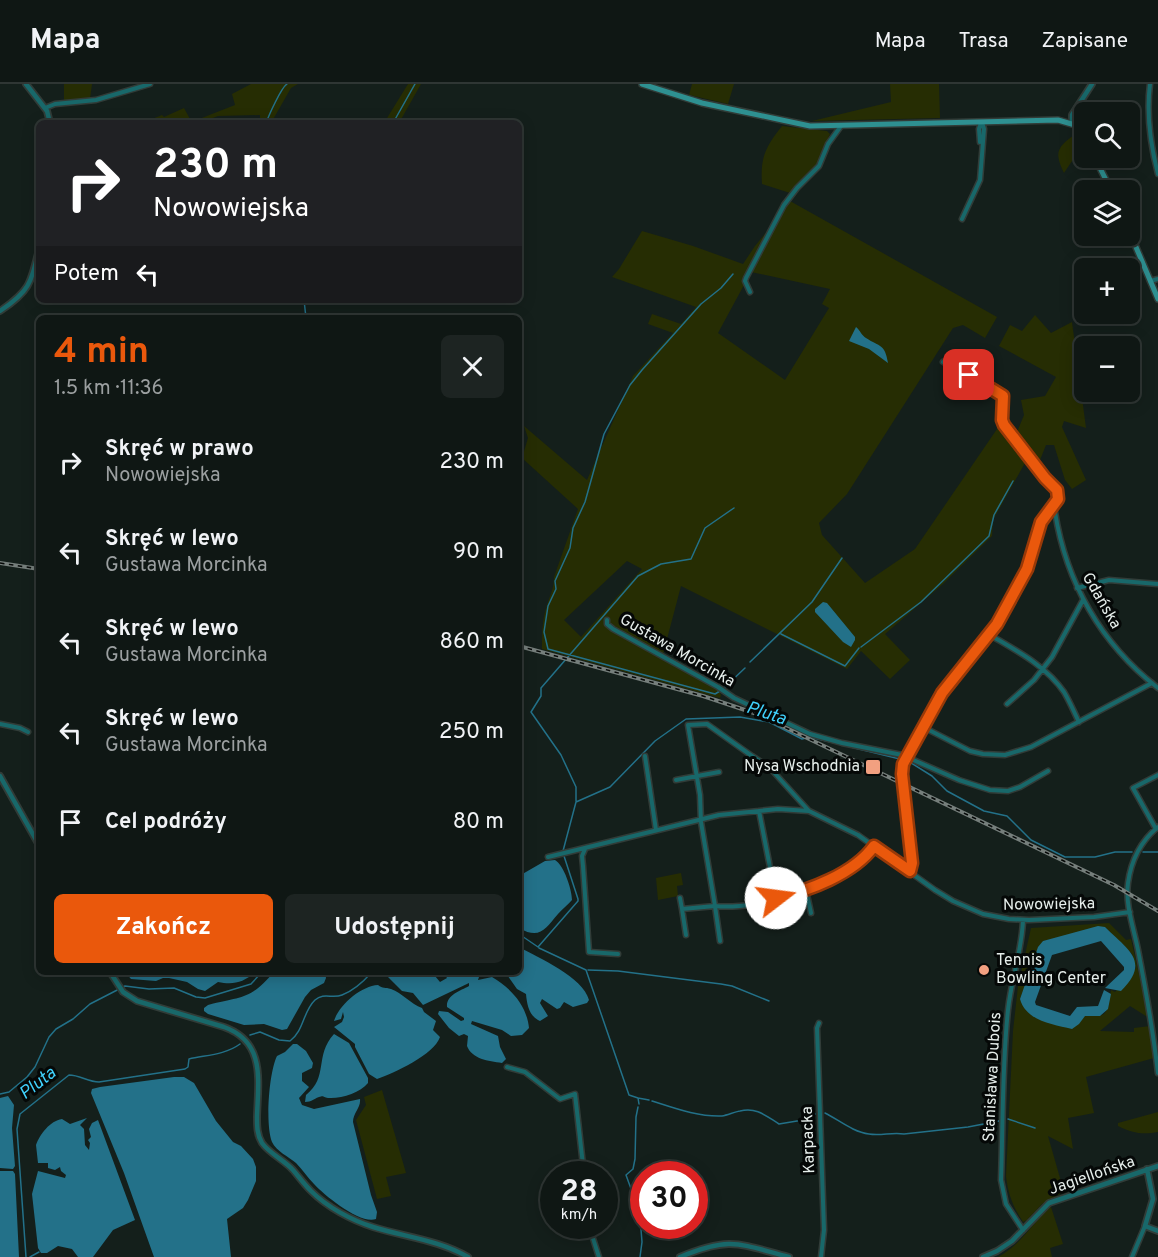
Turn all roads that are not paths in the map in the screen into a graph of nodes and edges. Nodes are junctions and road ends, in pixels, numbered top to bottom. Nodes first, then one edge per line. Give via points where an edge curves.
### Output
1 (26, 84) edge
2 (150, 84) edge
3 (642, 84) edge
4 (1092, 84) edge
5 (1150, 84) edge
6 (1081, 102) edge
7 (45, 108) junction
8 (1074, 115) edge
9 (1074, 118) edge
10 (49, 120) edge
11 (1064, 120) junction
12 (983, 122) junction
13 (1072, 123) joint
14 (841, 126) junction
15 (1158, 174) edge
16 (962, 219) dead end
17 (1135, 246) edge
18 (36, 260) edge
19 (1158, 279) edge
20 (1150, 281) junction
21 (750, 292) dead end
22 (1158, 299) edge
23 (0, 311) edge
24 (943, 362) dead end
25 (1053, 509) junction
26 (1158, 584) edge
27 (1077, 588) junction
28 (1083, 600) junction
29 (607, 620) dead end
30 (990, 635) junction
31 (1043, 669) junction
32 (1152, 683) junction
33 (1158, 688) edge
34 (1007, 704) dead end
35 (1079, 722) junction
36 (0, 724) edge
37 (923, 727) junction
38 (28, 732) dead end
39 (645, 756) dead end
40 (906, 759) junction
41 (1048, 771) dead end
42 (719, 772) dead end
43 (1158, 775) edge
44 (0, 776) edge
45 (697, 776) junction
46 (676, 780) dead end
47 (759, 810) junction
48 (809, 811) junction
49 (702, 819) junction
50 (1157, 828) edge
51 (656, 830) junction
52 (36, 840) edge
53 (874, 846) junction
54 (586, 848) junction
55 (548, 857) dead end
56 (910, 871) junction
57 (806, 890) junction
58 (680, 898) dead end
59 (776, 898) junction
60 (715, 906) junction
61 (682, 909) junction
62 (1130, 912) junction
63 (811, 913) dead end
64 (1023, 920) junction
65 (686, 935) dead end
66 (720, 941) dead end
67 (618, 954) dead end
68 (112, 975) edge
69 (819, 1023) dead end
70 (507, 1067) dead end
71 (1158, 1073) edge
72 (582, 1161) edge
73 (1158, 1167) edge
74 (1147, 1169) junction
75 (1145, 1226) junction
76 (1023, 1231) junction
77 (1158, 1231) edge
78 (593, 1239) edge
79 (468, 1257) edge
80 (599, 1257) edge
81 (680, 1257) edge
82 (789, 1257) edge
83 (821, 1257) edge
84 (983, 1257) edge
85 (1131, 1257) edge

1 - 7 street
2 - 7 street via 96,100
3 - 14 main road via 694,101 800,125
4 - 6 street
5 - 15 street via 1149,129
7 - 10 street
8 - 11 street
9 - 13 street
11 - 12 main road
11 - 13 main road
12 - 14 main road
12 - 16 street via 979,129 981,180
14 - 21 street via 819,166 791,195 775,221 746,278
17 - 20 main road
18 - 23 street via 29,285
19 - 20 street
20 - 22 main road
24 - 25 street via 1003,396 1002,420 1009,434 1059,494
25 - 27 street, Gdańska
25 - 30 street via 1041,522 1027,569
26 - 27 street via 1109,580
27 - 28 street, Gdańska
28 - 31 street
28 - 32 street, Gdańska via 1119,652
29 - 40 street, Gustawa Morcinka via 613,629 755,709 821,738
30 - 31 street
30 - 37 street via 942,693
31 - 34 street
31 - 35 street via 1063,691
32 - 33 street, Gdańska
32 - 35 street
35 - 37 street via 1022,751 999,755 970,751
36 - 38 street
37 - 40 street
39 - 51 street
40 - 41 street, Gustawa Morcinka via 997,791 1020,787
40 - 56 street via 902,774
42 - 45 street
43 - 50 street via 1133,788
44 - 52 street
45 - 46 street
45 - 48 street via 688,725 707,724 770,768
45 - 49 street
47 - 48 street, Nowowiejska
47 - 49 street, Nowowiejska
47 - 59 street
48 - 53 street, Nowowiejska
49 - 51 street, Nowowiejska
49 - 60 street
50 - 62 street via 1141,846 1133,864 1128,883
51 - 54 street, Nowowiejska
53 - 56 street, Nowowiejska
53 - 57 street via 866,857
54 - 55 street, Nowowiejska
54 - 67 street via 582,856 589,952
56 - 64 street, Nowowiejska via 970,910
57 - 59 street
57 - 63 street
58 - 61 street
59 - 60 street via 750,905
60 - 61 street
60 - 66 street
61 - 65 street
62 - 64 street, Nowowiejska
62 - 71 street via 1151,1015
64 - 76 street, Stanisława Dubois via 1008,1011 1001,1180 1006,1204
68 - 79 street via 121,989 141,1003 224,1027 245,1039 257,1063 260,1139 321,1200 361,1223 444,1245
69 - 83 street, Karpacka via 824,1230
70 - 72 street via 525,1072 560,1099 574,1094
73 - 74 street, Jagiellońska
74 - 75 street via 1153,1199
74 - 76 street, Jagiellońska via 1052,1201
75 - 77 street
75 - 85 street
76 - 84 street, Jagiellońska via 1005,1247
78 - 80 street
81 - 82 street via 708,1246 736,1243

